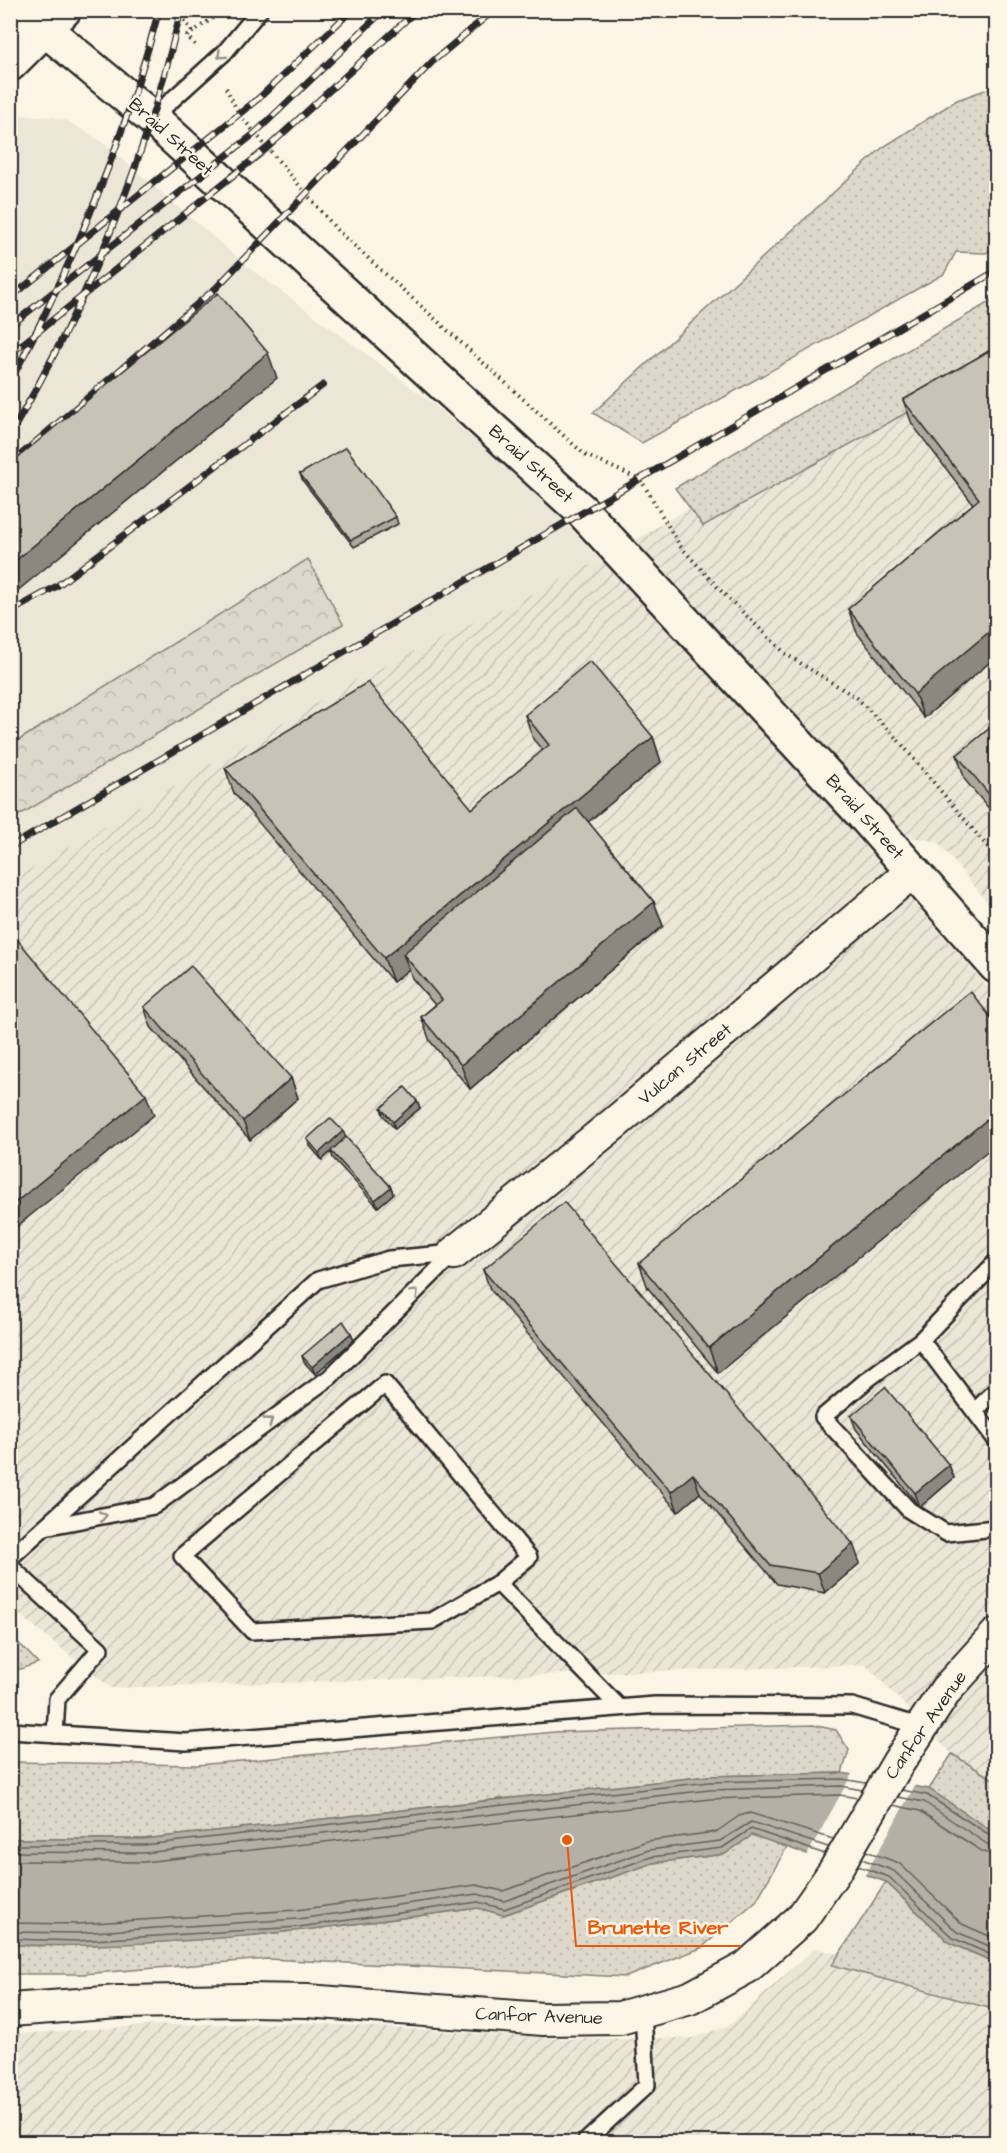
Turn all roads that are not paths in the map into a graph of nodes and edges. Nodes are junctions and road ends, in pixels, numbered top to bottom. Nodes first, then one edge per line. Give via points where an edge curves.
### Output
1 (19, 10) edge
2 (260, 10) edge
3 (55, 20) edge
4 (10, 64) edge
5 (152, 118) junction
6 (913, 871) junction
7 (996, 966) edge
8 (454, 1253) junction
9 (996, 1262) edge
10 (921, 1340) junction
11 (996, 1390) edge
12 (976, 1410) junction
13 (996, 1440) edge
14 (45, 1527) junction
15 (996, 1528) edge
16 (10, 1558) edge
17 (10, 1566) edge
18 (498, 1582) junction
19 (996, 1635) edge
20 (619, 1707) junction
21 (922, 1727) junction
22 (10, 1731) edge
23 (55, 1734) junction
24 (10, 2010) edge
25 (643, 2012) junction
26 (585, 2142) edge

1 - 3 street, Braid Street
2 -> 5 lane via 225,52
3 - 4 street
3 - 5 street, Braid Street
5 - 6 street, Braid Street via 584,513
6 - 7 street, Braid Street
6 - 8 street, Vulcan Street via 615,1123
14 -> 8 lane via 154,1506 330,1377
8 - 14 lane via 389,1259 318,1280
9 - 10 lane
10 - 12 lane
10 - 15 lane via 823,1417 909,1510 946,1533
11 - 12 lane
12 - 13 lane
14 - 16 lane
17 - 23 lane via 100,1649 57,1699
18 - 18 lane via 529,1557 385,1384 182,1556 252,1631 432,1621
18 - 20 lane
19 - 21 street, Canfor Avenue via 946,1690
20 - 21 lane via 852,1706
20 - 23 lane via 186,1742
21 - 25 street, Canfor Avenue via 802,1918 747,1966 690,1998
22 - 23 lane
24 - 25 street, Canfor Avenue via 118,2002 244,2000 543,2019 620,2018
25 - 26 lane via 647,2085

